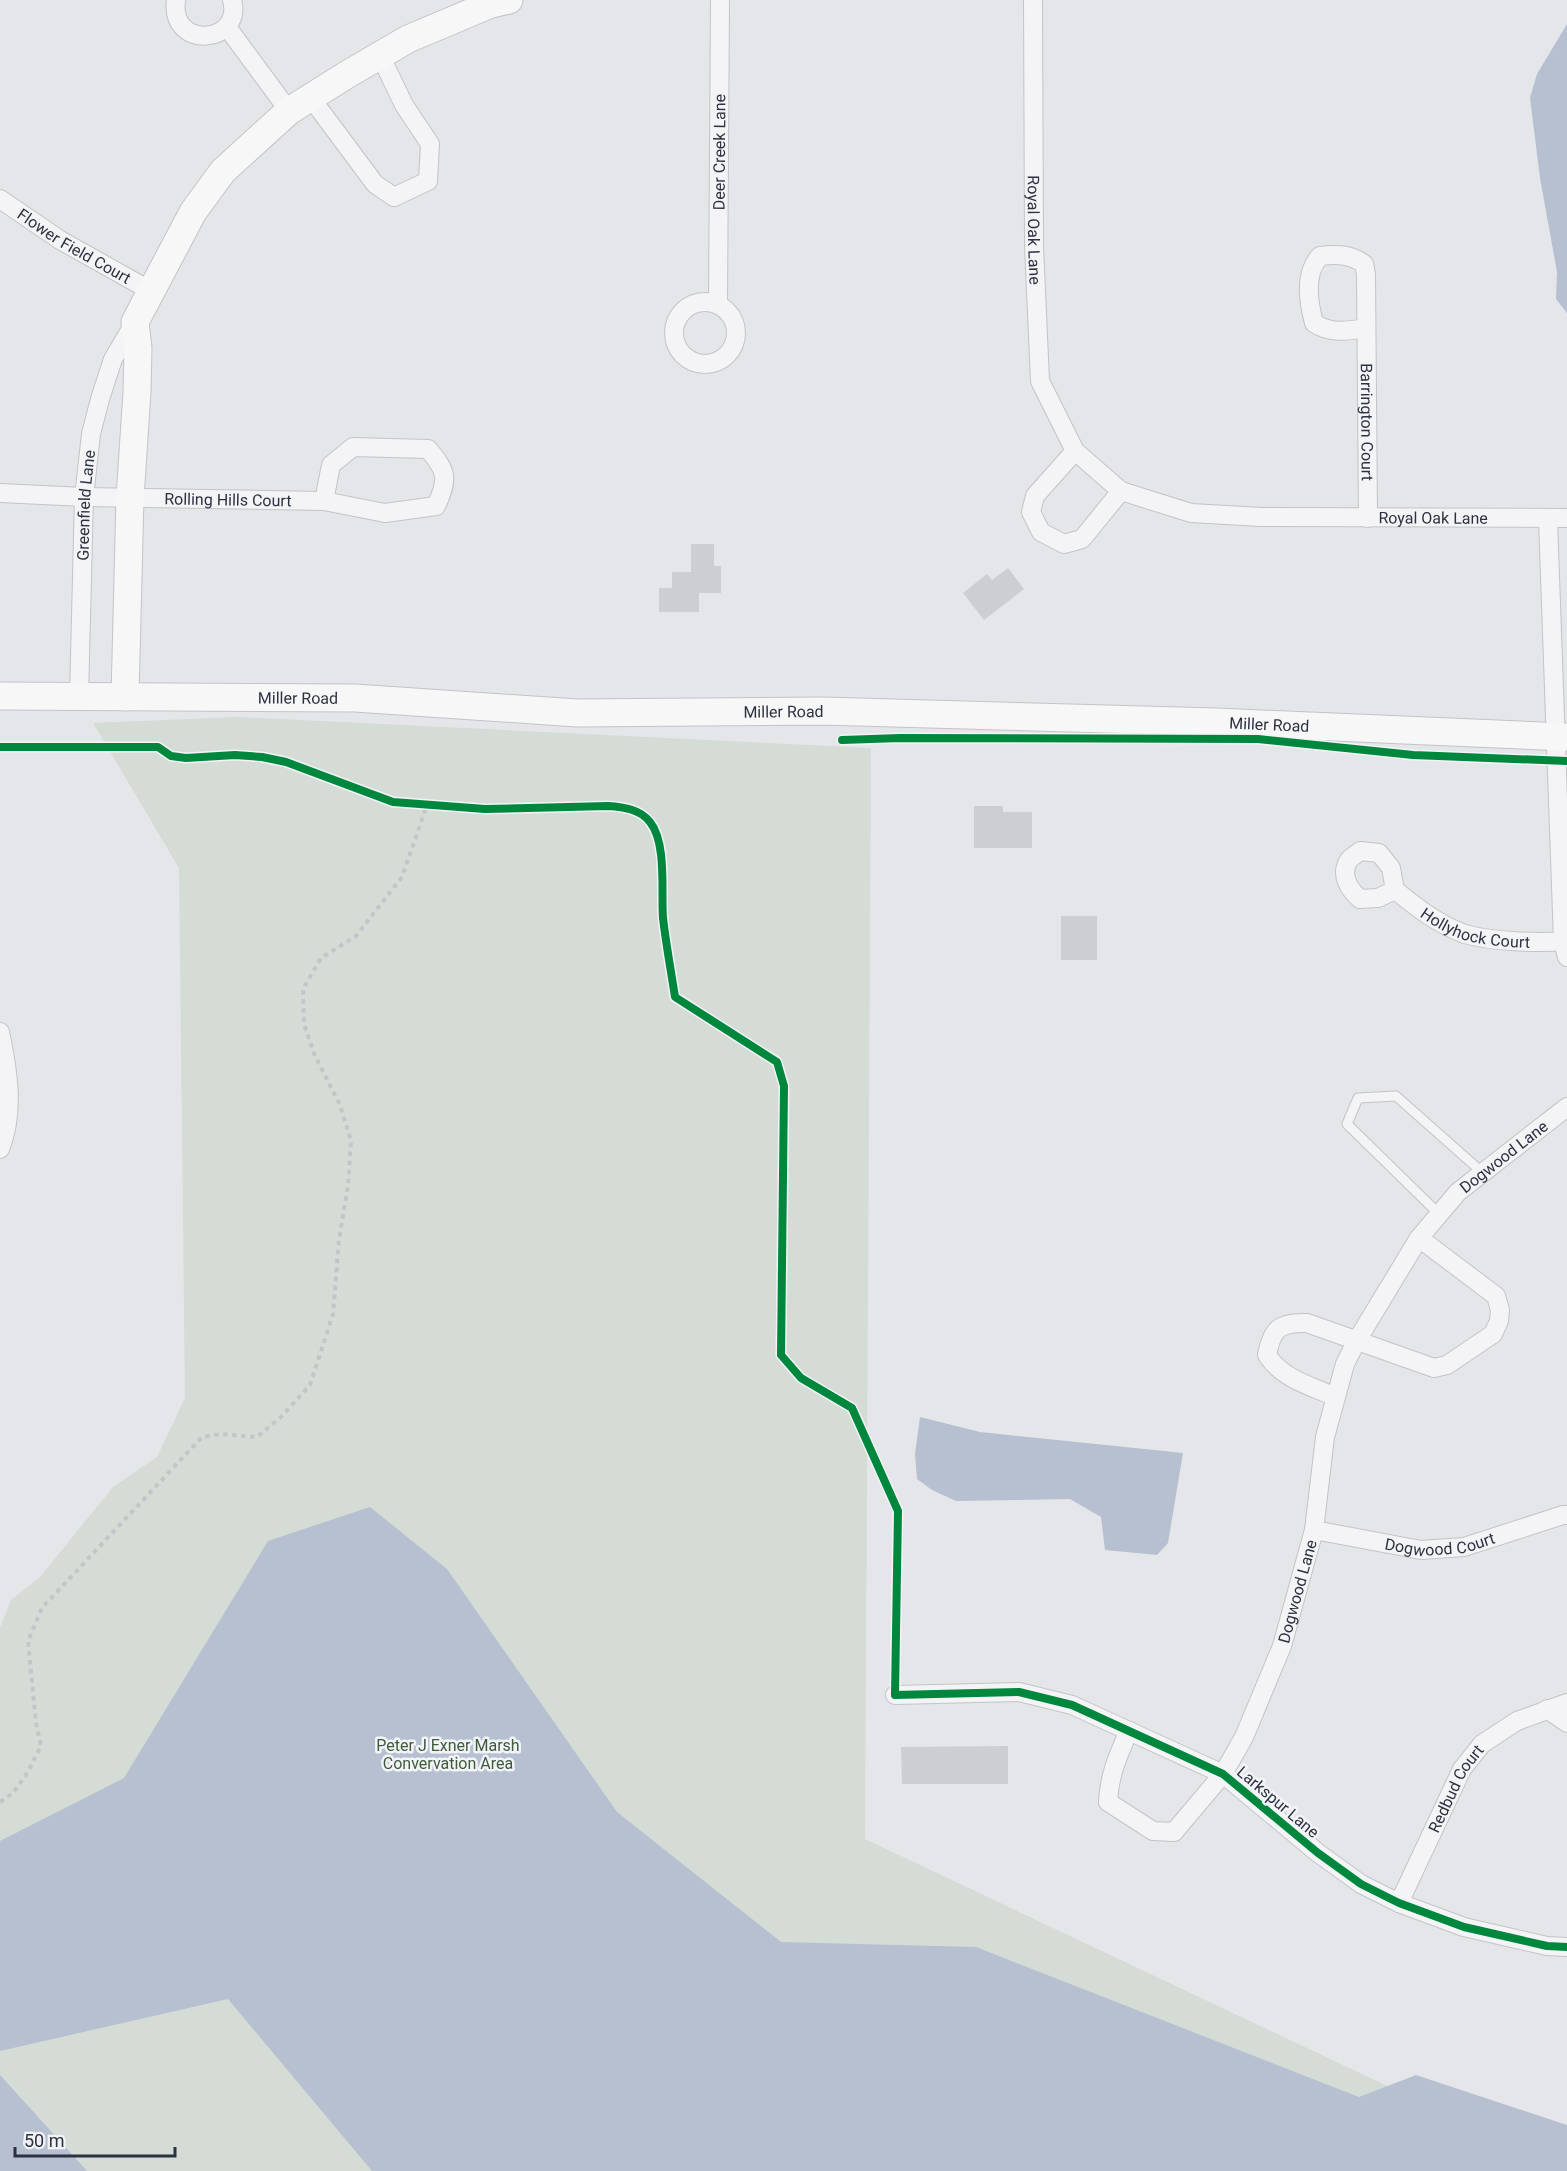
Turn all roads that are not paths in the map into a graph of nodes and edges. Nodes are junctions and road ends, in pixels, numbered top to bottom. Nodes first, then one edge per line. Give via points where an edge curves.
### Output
1 (176, 0) edge
2 (232, 0) edge
3 (720, 0) edge
4 (1033, 0) edge
5 (496, 2) edge
6 (227, 27) junction
7 (380, 55) junction
8 (300, 105) junction
9 (0, 199) edge
10 (151, 291) junction
11 (718, 305) dead end
12 (135, 322) junction
13 (1366, 328) junction
14 (1075, 451) junction
15 (1121, 491) junction
16 (0, 493) edge
17 (84, 497) junction
18 (130, 498) junction
19 (324, 501) junction
20 (1368, 518) junction
21 (1567, 519) edge
22 (1548, 520) junction
23 (0, 696) edge
24 (79, 697) junction
25 (125, 697) junction
26 (1562, 736) edge
27 (1395, 890) dead end
28 (1566, 947) edge
29 (0, 1032) edge
30 (1567, 1107) edge
31 (0, 1149) edge
32 (1483, 1173) junction
33 (1439, 1214) junction
34 (1419, 1238) junction
35 (1356, 1342) junction
36 (1336, 1397) junction
37 (1566, 1513) edge
38 (1314, 1530) junction
39 (895, 1695) dead end
40 (1567, 1703) edge
41 (1548, 1709) junction
42 (1567, 1723) edge
43 (1129, 1731) junction
44 (1223, 1774) junction
45 (1399, 1903) junction
46 (1567, 1947) edge

1 - 6 street via 178,20 195,35 206,37
2 - 6 street via 232,17
3 - 11 street, Deer Creek Lane
4 - 14 street, Royal Oak Lane via 1034,246 1040,381
5 - 7 street, Greenfield Lane
6 - 8 street
7 - 8 street, Greenfield Lane
7 - 8 street via 404,105 430,144 428,181 394,197 375,184
8 - 10 street, Greenfield Lane via 223,171 193,212
9 - 10 street, Flower Field Court via 60,240
10 - 12 street, Greenfield Lane
12 - 17 street, Greenfield Lane via 113,359 100,399 91,434
12 - 18 street via 137,392
13 - 13 street, Barrington Court via 1364,264 1354,257 1320,256 1310,270 1314,323 1334,331
13 - 20 street, Barrington Court
14 - 15 street, Royal Oak Lane
14 - 15 street via 1035,496 1031,512 1041,532 1064,544 1082,539
15 - 20 street, Royal Oak Lane via 1191,513
16 - 17 street, Rolling Hills Court
17 - 18 street, Rolling Hills Court
17 - 24 street, Greenfield Lane
18 - 19 street, Rolling Hills Court
18 - 25 street
19 - 19 street, Rolling Hills Court via 385,513 436,506 446,486 441,464 428,449 353,447 331,465
20 - 22 street, Royal Oak Lane
21 - 22 street, Royal Oak Lane
22 - 26 street
23 - 24 street, Miller Road
24 - 25 street, Miller Road
25 - 26 street, Miller Road via 355,698 577,713 822,711
26 - 28 street
27 - 28 street, Hollyhock Court via 1425,914 1465,933
29 - 31 street via 9,1084 6,1134
30 - 32 street, Dogwood Lane
32 - 33 street, Dogwood Lane via 1458,1192
32 - 33 lane via 1396,1096 1358,1098 1347,1124
33 - 34 street, Dogwood Lane
34 - 35 street, Dogwood Lane
34 - 35 street via 1496,1296 1500,1310 1493,1334 1447,1365 1434,1368
35 - 36 street, Dogwood Lane
35 - 36 street via 1307,1323 1292,1322 1277,1328 1270,1337 1267,1355 1274,1367
36 - 38 street, Dogwood Lane via 1325,1437
37 - 38 street, Dogwood Court via 1464,1547 1421,1550
38 - 44 street, Dogwood Lane via 1282,1646 1244,1737
39 - 43 street, Larkspur Lane via 1019,1692 1072,1705
40 - 41 street, Redbud Court
41 - 42 street
41 - 45 street, Redbud Court via 1517,1721 1482,1744 1462,1769
43 - 44 street, Larkspur Lane
43 - 44 street, Larkspur Lane via 1109,1783 1108,1802 1153,1831 1174,1832
44 - 45 street, Larkspur Lane via 1318,1853 1361,1884
45 - 46 street, Larkspur Lane via 1464,1927

